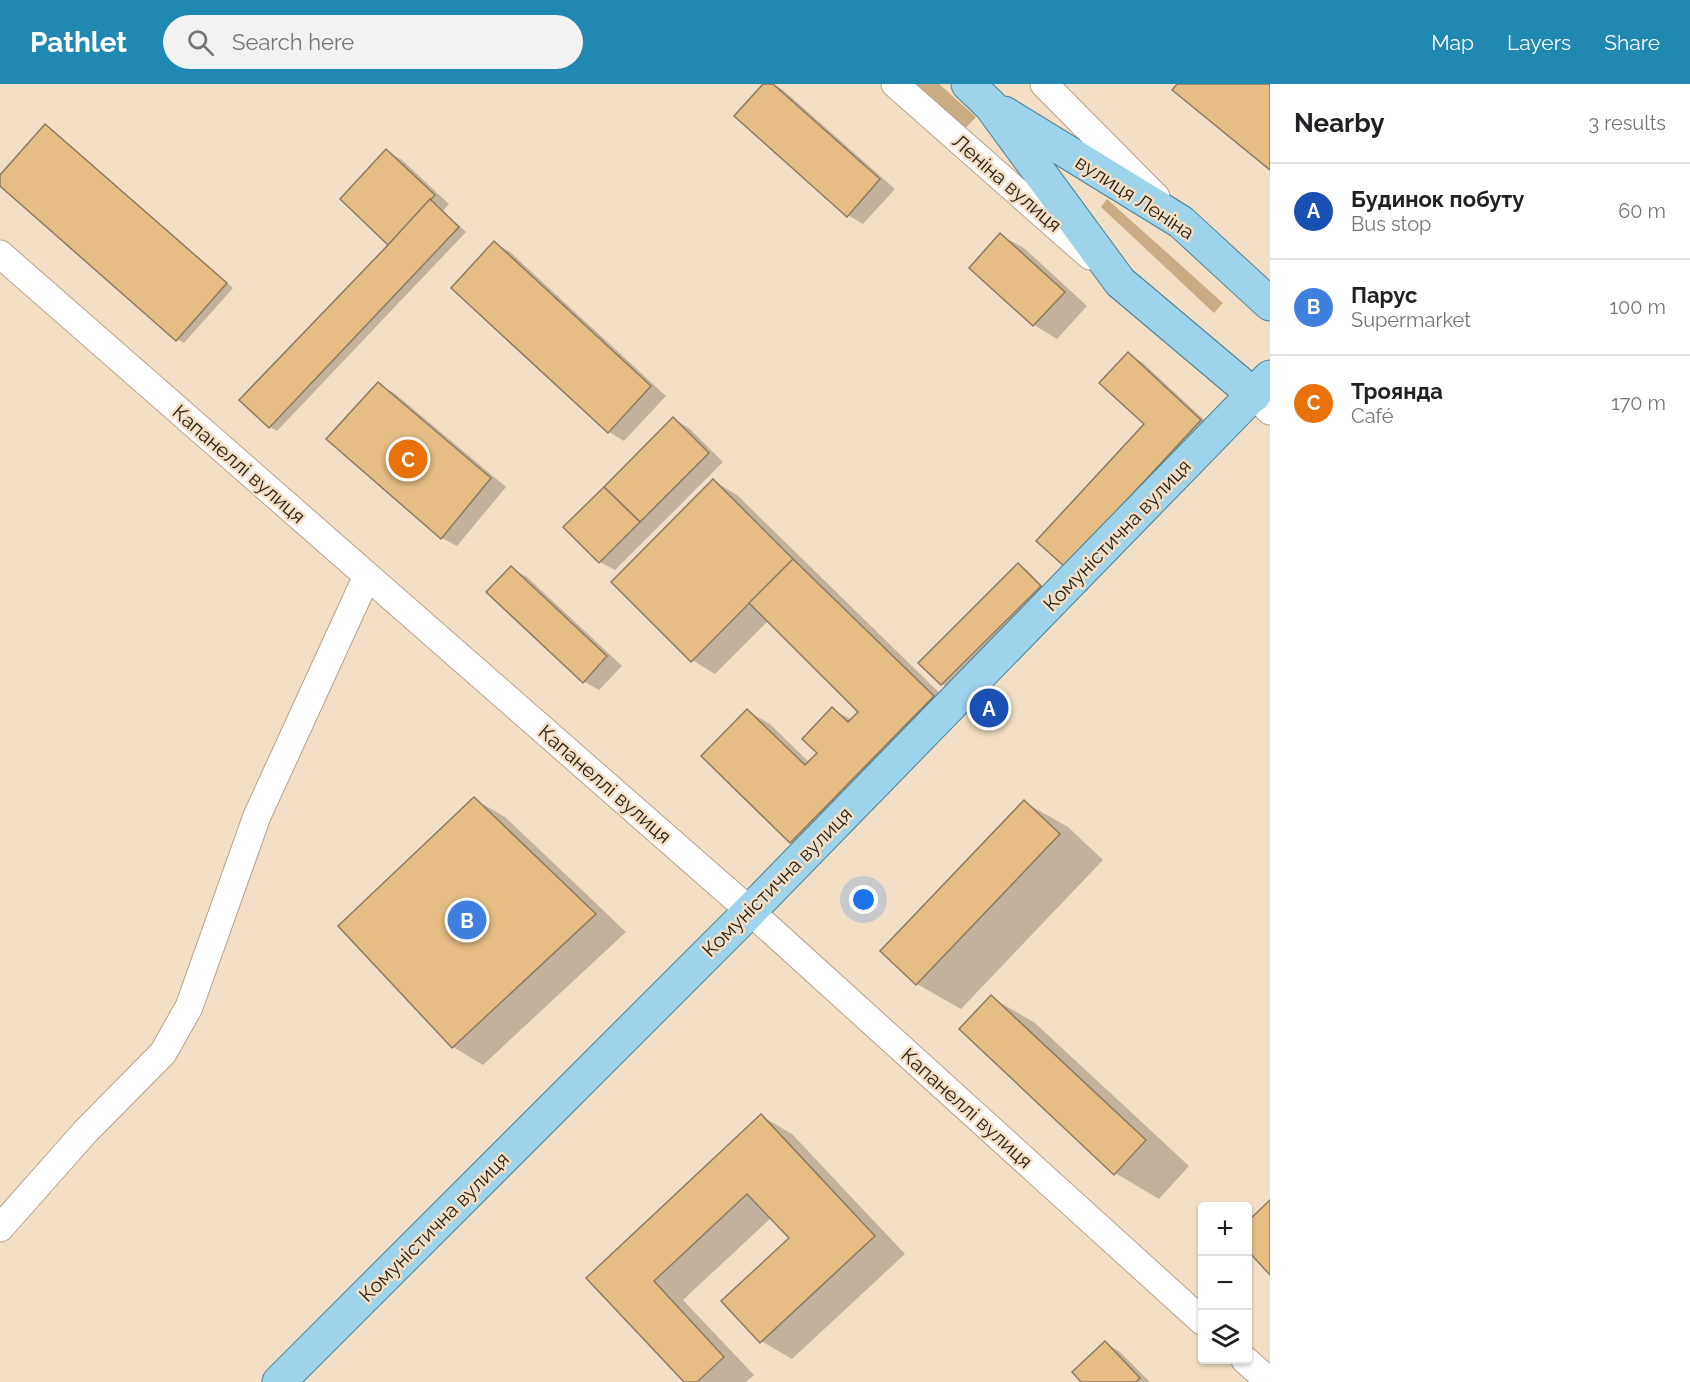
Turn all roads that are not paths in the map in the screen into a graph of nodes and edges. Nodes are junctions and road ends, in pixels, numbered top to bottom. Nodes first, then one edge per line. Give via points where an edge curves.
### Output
1 (895, 84) edge
2 (1044, 84) edge
3 (979, 94) edge
4 (1180, 222) junction
5 (0, 254) edge
6 (1119, 282) junction
7 (1270, 304) edge
8 (1265, 394) edge
9 (367, 576) junction
10 (750, 911) junction
11 (0, 1228) edge
12 (1198, 1316) edge
13 (1250, 1364) edge
14 (279, 1382) edge
15 (1270, 1382) edge

1 - 6 street, Леніна вулиця
2 - 4 street
3 - 4 main road, вулиця Леніна
3 - 6 main road, Леніна вулиця
4 - 7 main road, вулиця Леніна
5 - 9 street, Капанеллі вулиця
6 - 8 main road, Леніна вулиця
8 - 10 main road, Комуністична вулиця
9 - 10 street, Капанеллі вулиця
9 - 11 street via 257,816 189,1006 163,1053 85,1132
10 - 12 street, Капанеллі вулиця
10 - 14 main road, Комуністична вулиця
13 - 15 street

